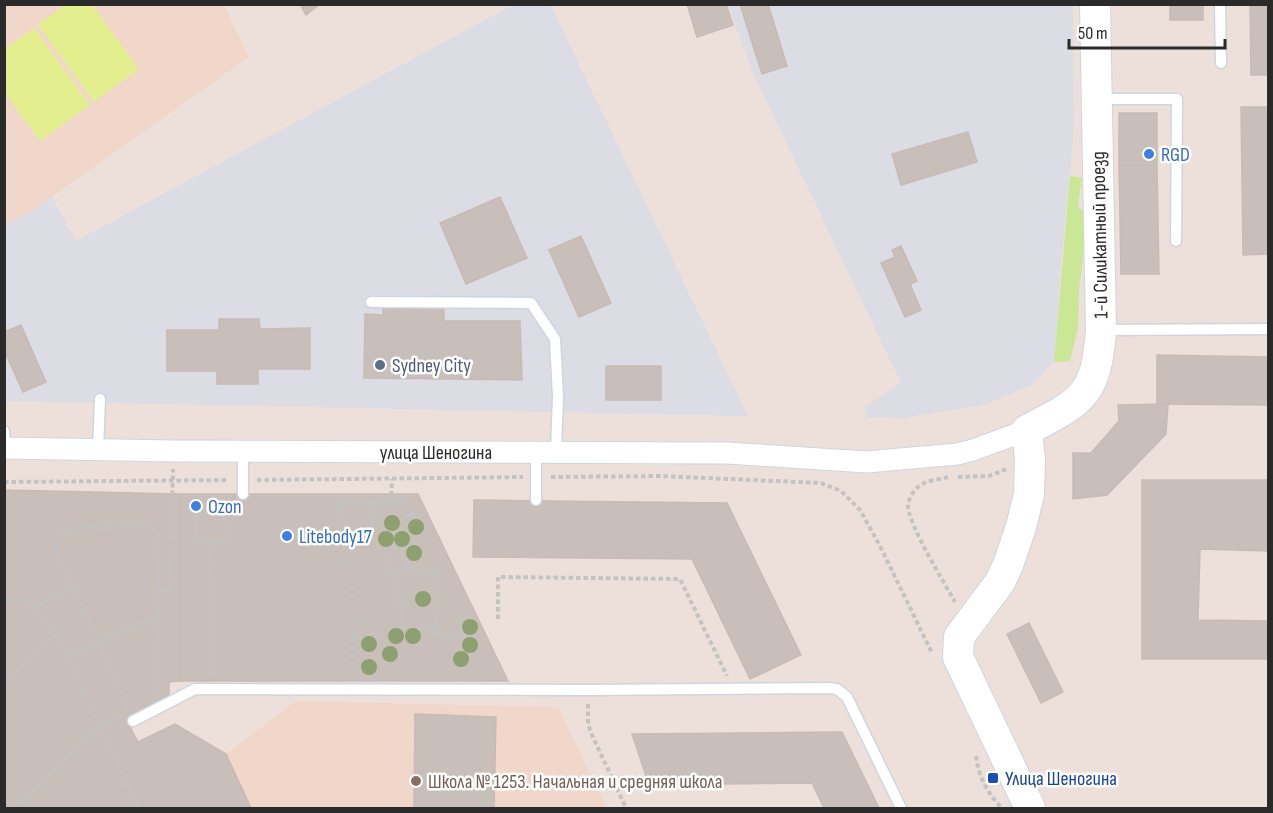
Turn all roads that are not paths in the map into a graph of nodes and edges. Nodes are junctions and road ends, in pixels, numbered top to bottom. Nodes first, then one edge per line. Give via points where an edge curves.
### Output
1 (1095, 4) edge
2 (1220, 4) edge
3 (1221, 63) dead end
4 (1097, 99) junction
5 (1176, 241) dead end
6 (371, 303) dead end
7 (1269, 329) edge
8 (1101, 330) junction
9 (100, 399) dead end
10 (4, 430) edge
11 (1027, 430) junction
12 (5, 448) edge
13 (98, 450) junction
14 (243, 452) junction
15 (546, 452) junction
16 (867, 462) joint
17 (243, 494) dead end
18 (536, 500) dead end
19 (133, 721) dead end
20 (901, 808) edge
21 (1030, 808) edge

1 - 4 street, 1-й Силикатный проезд
2 - 3 lane
4 - 5 lane via 1177,99
4 - 8 street, 1-й Силикатный проезд
6 - 15 lane via 531,303 555,339 558,396
7 - 8 lane
8 - 11 street, 1-й Силикатный проезд via 1099,356 1090,385 1079,400
9 - 13 lane
10 - 12 lane
11 - 16 street, 1-й Силикатный проезд via 957,454
11 - 21 street via 1029,494 1021,527 1000,582 959,638 958,657
12 - 13 street, улица Шеногина
13 - 14 street, улица Шеногина
14 - 15 street, улица Шеногина
14 - 17 lane
15 - 16 street, улица Шеногина via 727,453
15 - 18 lane via 536,477
19 - 20 lane via 195,689 829,688 842,692 851,704

